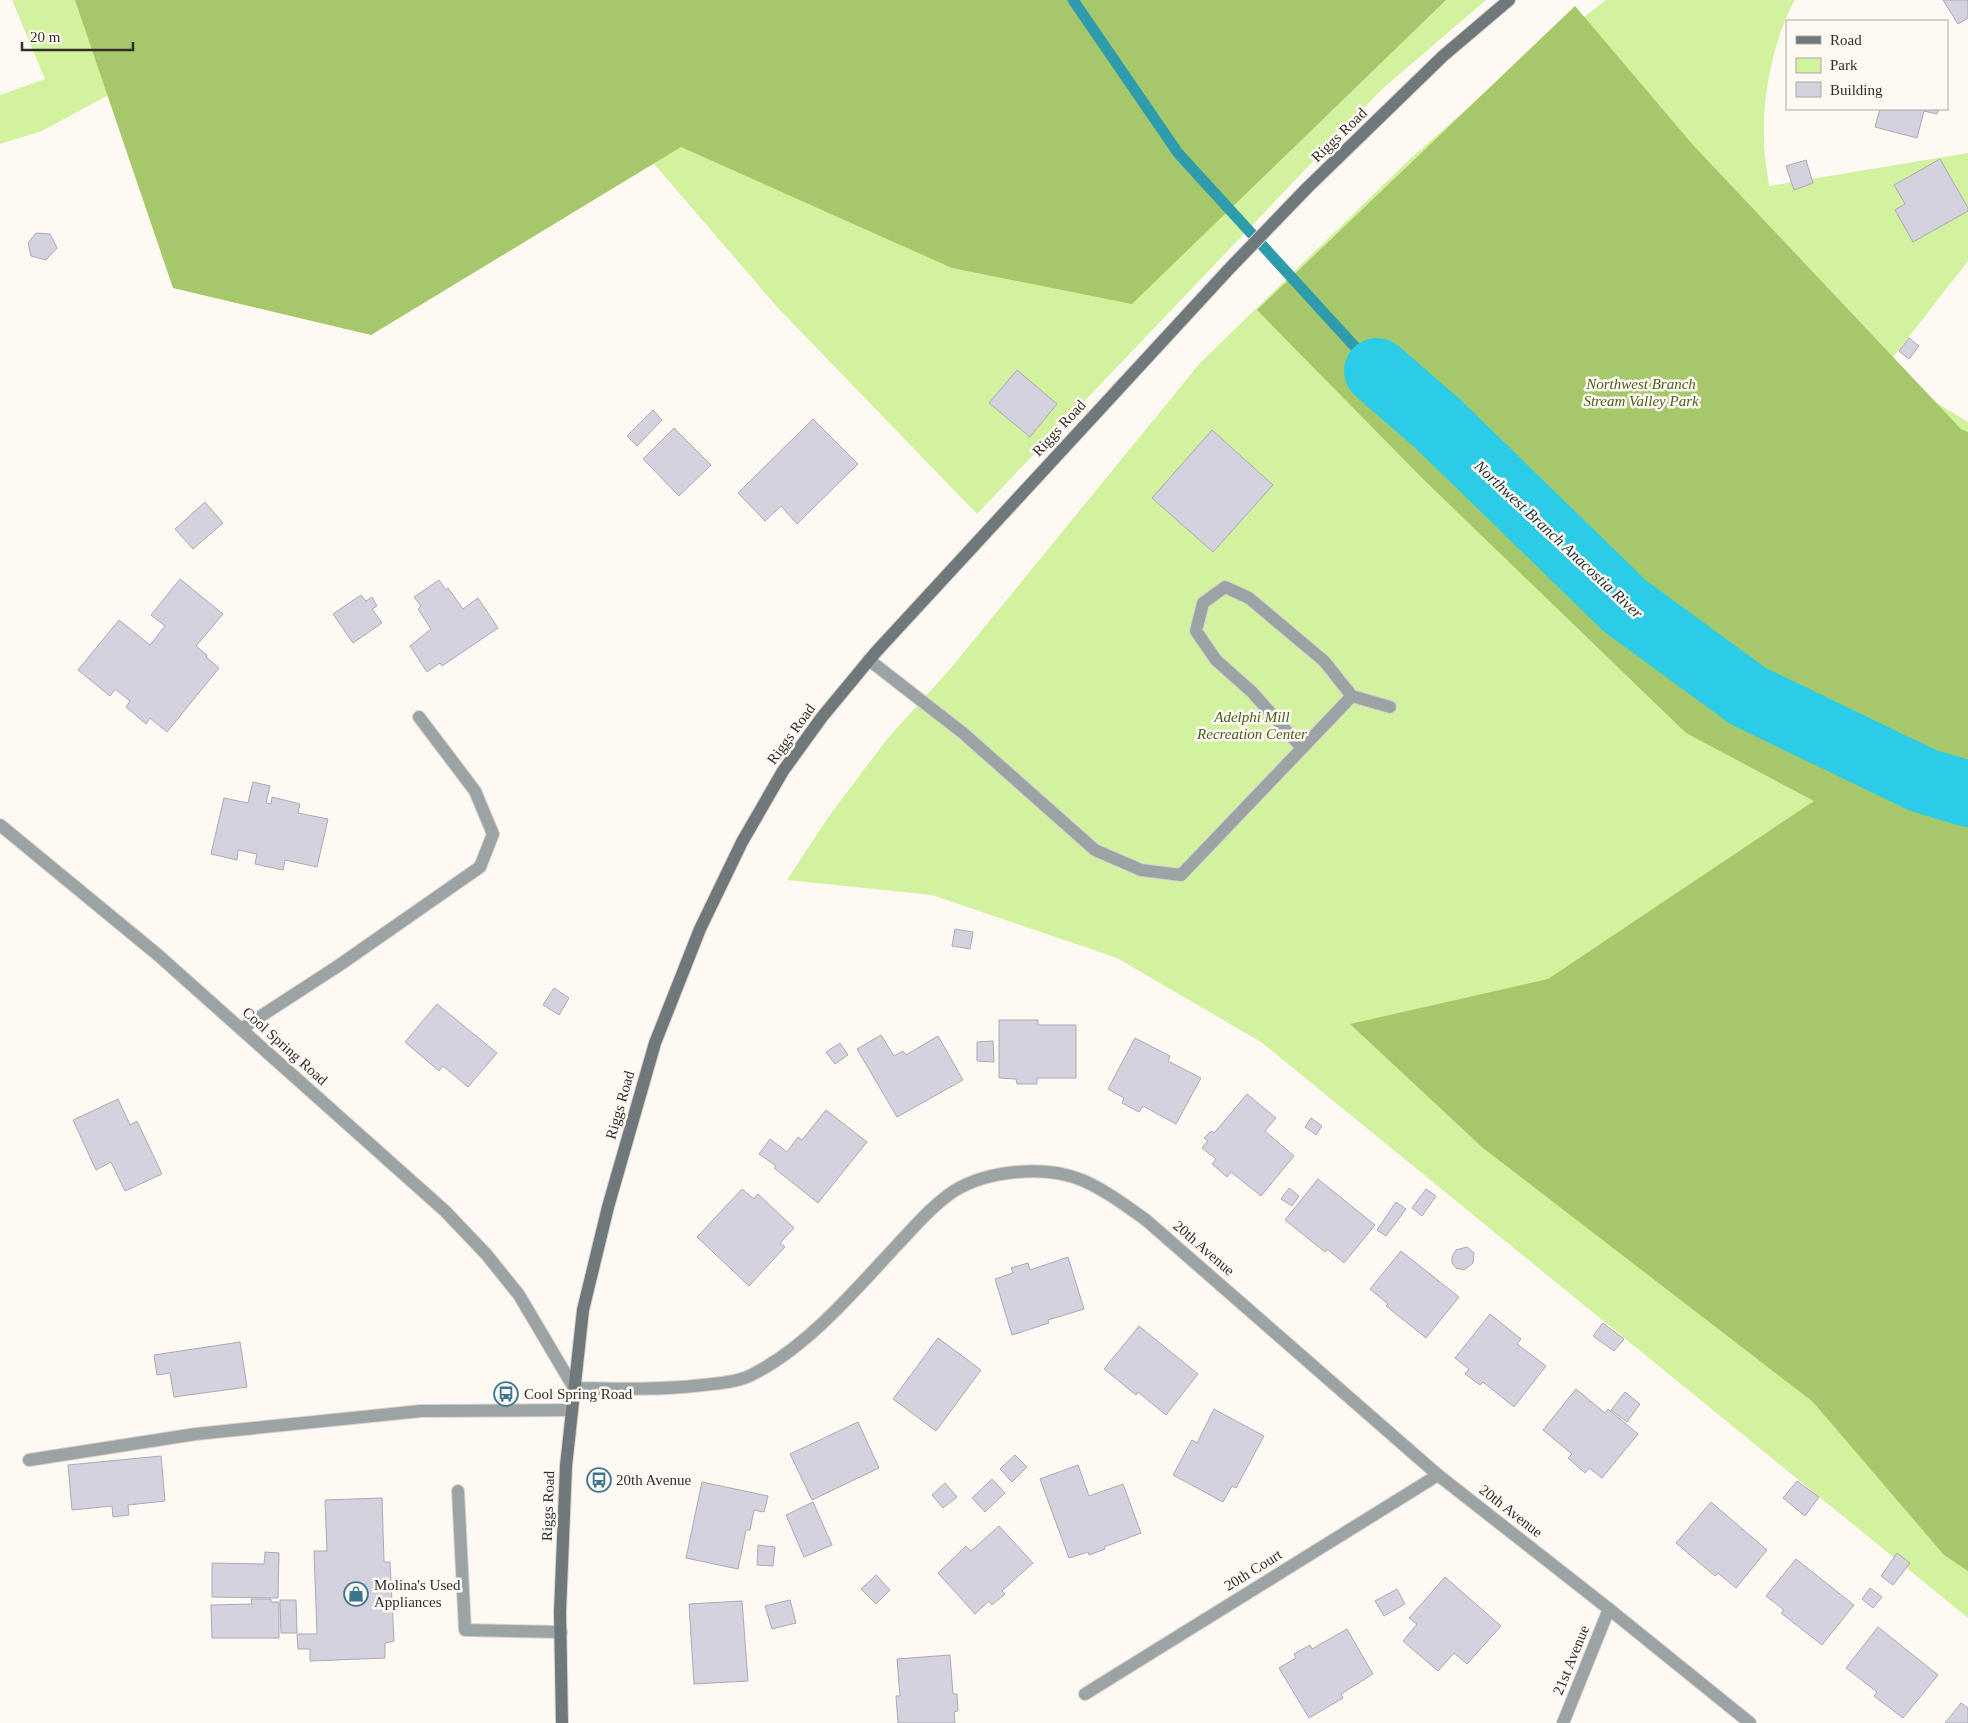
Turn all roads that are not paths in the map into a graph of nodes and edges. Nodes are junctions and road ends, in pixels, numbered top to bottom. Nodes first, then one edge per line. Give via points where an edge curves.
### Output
1 (1509, 0) edge
2 (869, 660) junction
3 (1352, 696) junction
4 (1390, 707) dead end
5 (419, 717) dead end
6 (1302, 748) junction
7 (0, 825) edge
8 (241, 1029) junction
9 (574, 1388) junction
10 (572, 1410) junction
11 (29, 1460) dead end
12 (1438, 1475) junction
13 (458, 1492) dead end
14 (1609, 1609) junction
15 (561, 1632) junction
16 (1085, 1694) dead end
17 (562, 1723) edge
18 (1564, 1723) edge
19 (1750, 1723) edge

1 - 2 main road, Riggs Road via 1443,56 1307,188
2 - 6 street via 963,733 1094,850 1141,870 1181,875
2 - 9 main road, Riggs Road via 783,771 742,842 700,929 654,1043 608,1207 584,1310
3 - 4 street
3 - 6 street
3 - 6 street via 1324,661 1249,598 1225,587 1203,603 1196,631 1216,660 1252,692
5 - 8 street via 475,791 493,834 480,867
7 - 8 street, Cool Spring Road via 158,955
8 - 9 street, Cool Spring Road via 445,1211 486,1254 519,1295
9 - 10 main road, Riggs Road
9 - 12 street, 20th Avenue via 650,1390 690,1387 730,1382 756,1373 800,1345 926,1214 954,1191 988,1176 1046,1172 1080,1180 1112,1195 1146,1220
10 - 11 street via 421,1411 196,1434
10 - 15 main road, Riggs Road via 566,1466
12 - 14 street, 20th Avenue
12 - 16 street, 20th Court
13 - 15 street via 465,1630
14 - 18 street, 21st Avenue
14 - 19 street, 20th Avenue
15 - 17 main road, Riggs Road

